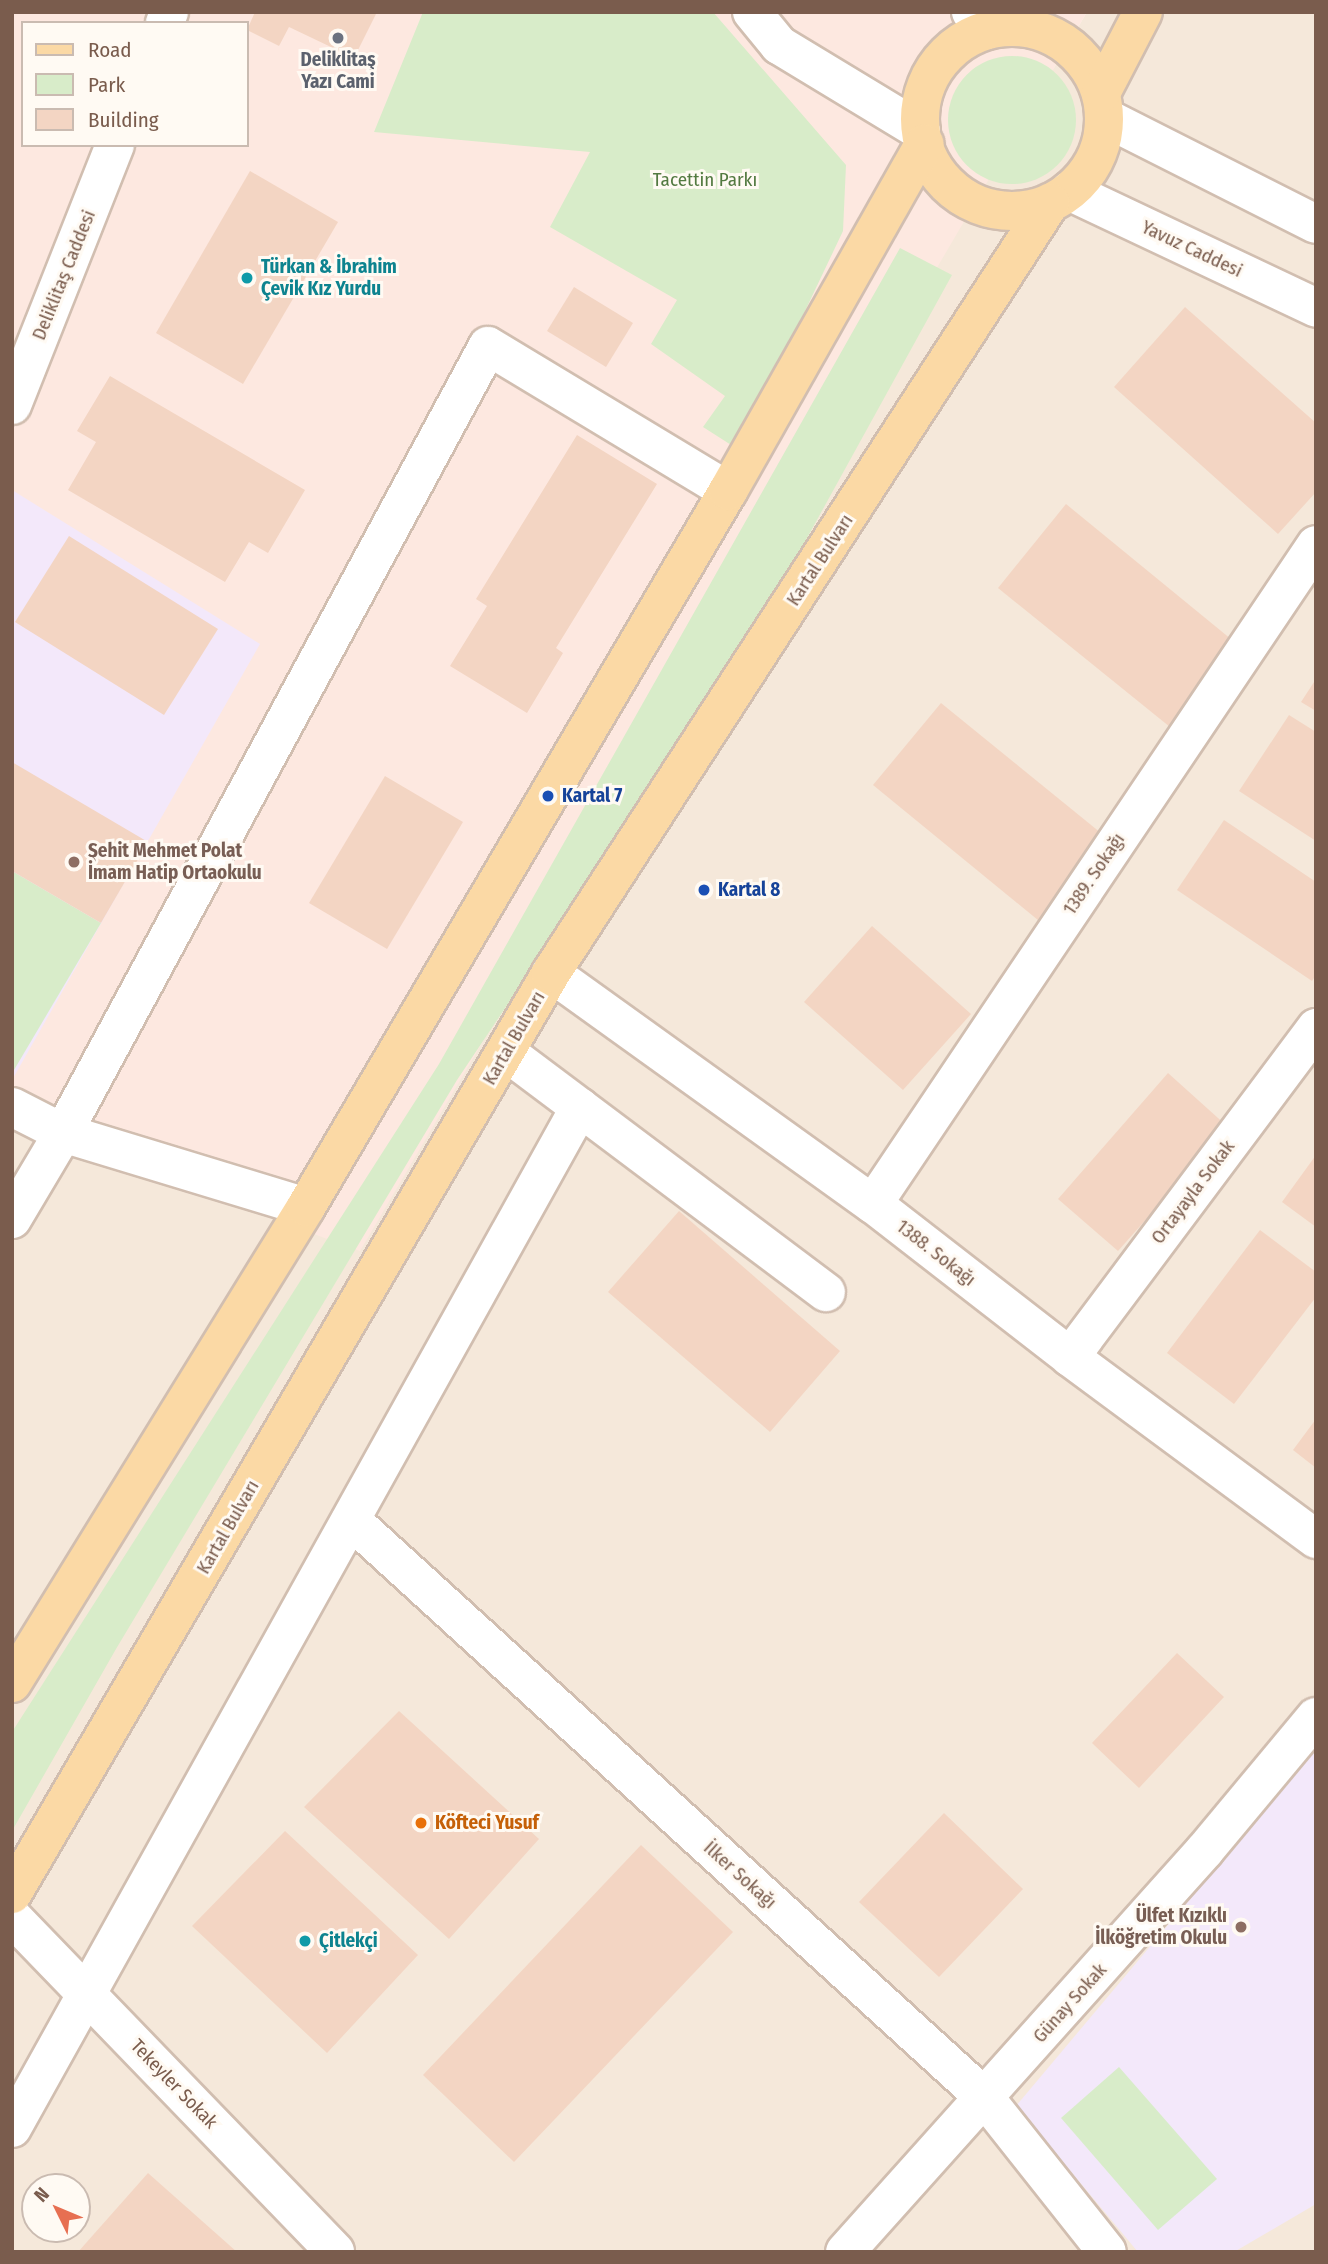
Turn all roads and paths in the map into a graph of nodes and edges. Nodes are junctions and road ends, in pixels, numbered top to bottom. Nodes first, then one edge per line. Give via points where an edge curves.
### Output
1 (752, 12) edge
2 (1143, 12) edge
3 (997, 20) edge
4 (1103, 105) junction
5 (922, 138) junction
6 (114, 147) edge
7 (1059, 197) junction
8 (1316, 224) edge
9 (1316, 308) edge
10 (12, 405) edge
11 (728, 491) junction
12 (1316, 545) edge
13 (551, 973) junction
14 (1316, 1028) edge
15 (506, 1052) junction
16 (12, 1107) edge
17 (580, 1107) junction
18 (63, 1133) junction
19 (873, 1204) junction
20 (306, 1207) junction
21 (12, 1219) edge
22 (827, 1292) dead end
23 (1070, 1356) junction
24 (351, 1520) junction
25 (1316, 1539) edge
26 (12, 1683) edge
27 (1316, 1717) edge
28 (12, 1894) edge
29 (12, 1917) edge
30 (88, 1994) junction
31 (985, 2098) junction
32 (12, 2128) edge
33 (335, 2252) edge
34 (845, 2252) edge
35 (1107, 2252) edge

1 - 5 street via 779,45
2 - 4 main road
3 - 4 main road via 1035,29 1076,52 1091,71
3 - 5 main road via 946,55 932,75 923,97
4 - 7 main road via 1102,141 1093,163
4 - 8 street
5 - 7 main road via 933,167 967,200 990,209 1014,211
5 - 11 main road
6 - 10 street, Deliklitaş Caddesi
7 - 9 street, Yavuz Caddesi
7 - 13 main road, Kartal Bulvarı
11 - 18 street via 488,346
11 - 20 main road
12 - 19 street, 1389. Sokağı
13 - 15 main road, Kartal Bulvarı
13 - 19 street, 1388. Sokağı
14 - 23 street, Ortayayla Sokak
15 - 17 street
15 - 28 main road, Kartal Bulvarı
16 - 18 street
17 - 22 street
17 - 24 street
18 - 20 street
18 - 21 street
19 - 23 street, 1388. Sokağı
20 - 26 main road
23 - 25 street, 1388. Sokağı
24 - 30 street
24 - 31 street, İlker Sokağı
27 - 31 street, Günay Sokak
29 - 30 street, Tekeyler Sokak
30 - 32 street
30 - 33 street, Tekeyler Sokak
31 - 34 street, Günay Sokak
31 - 35 street, İlker Sokağı

